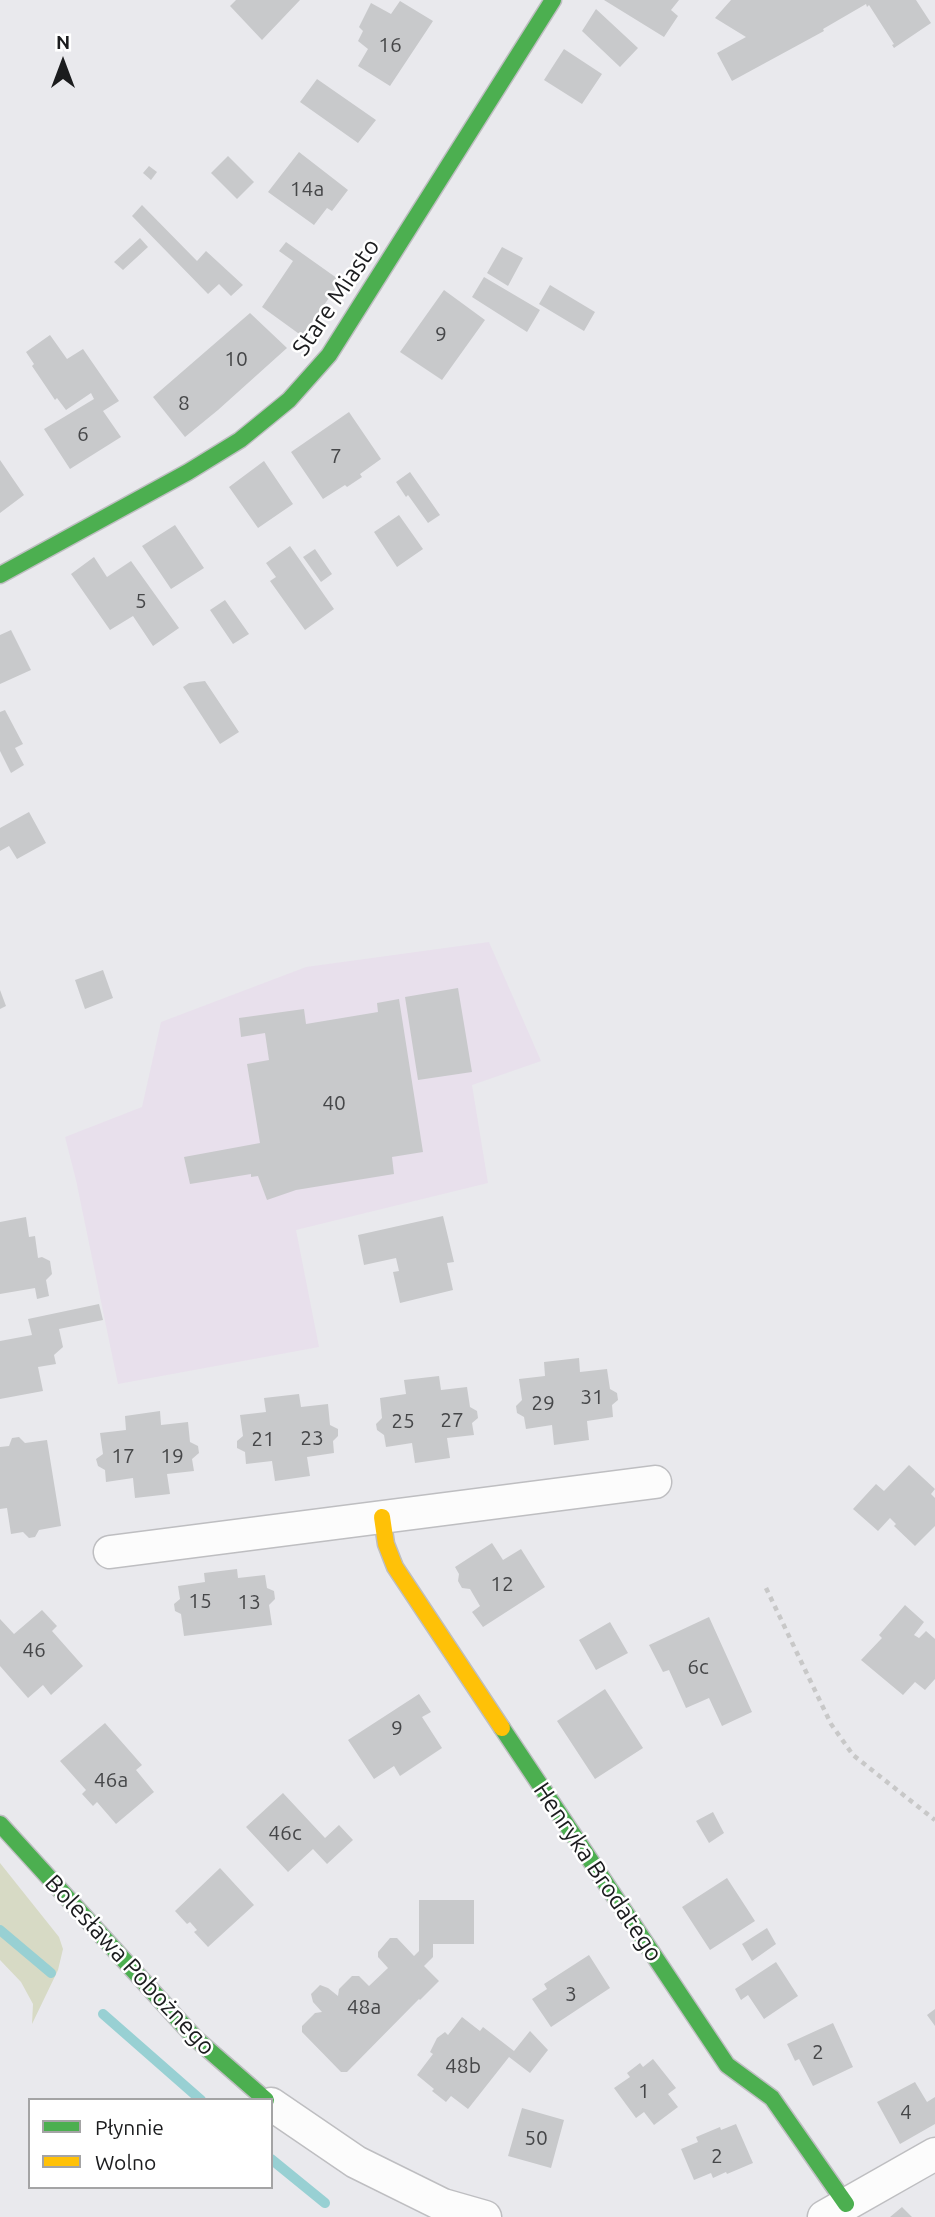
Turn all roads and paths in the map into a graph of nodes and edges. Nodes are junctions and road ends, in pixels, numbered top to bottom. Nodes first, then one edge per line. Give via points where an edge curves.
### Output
1 (553, 0) edge
2 (0, 575) edge
3 (655, 1482) dead end
4 (382, 1517) junction
5 (110, 1552) dead end
6 (766, 1588) dead end
7 (935, 1819) edge
8 (0, 1824) edge
9 (265, 2098) edge
10 (273, 2105) edge
11 (935, 2154) edge
12 (835, 2211) edge
13 (485, 2217) edge

1 - 2 street, Stare Miasto via 329,355 289,400 240,440 188,472
3 - 4 street
4 - 5 street
4 - 12 street, Henryka Brodatego via 395,1567 727,2065 772,2098
6 - 7 path via 831,1724 853,1755
8 - 9 street, Bolesława Pobożnego via 195,2038
10 - 13 street via 356,2162 443,2205
11 - 12 street

